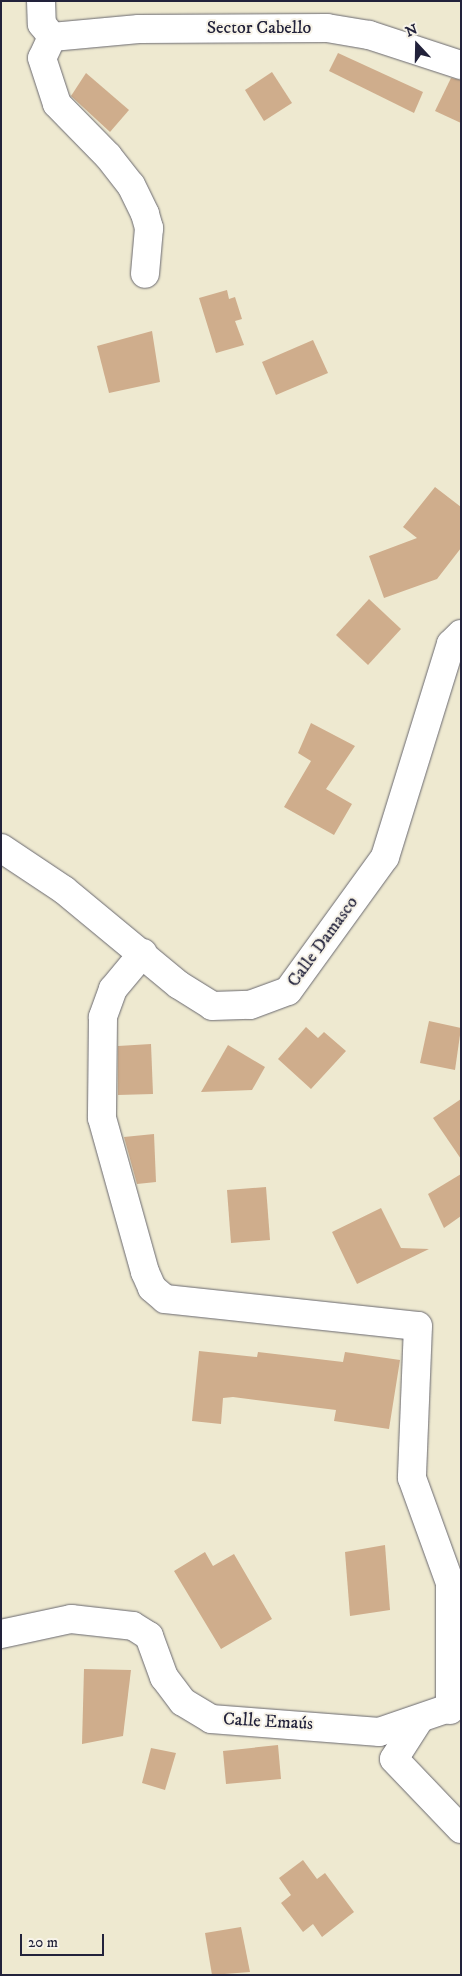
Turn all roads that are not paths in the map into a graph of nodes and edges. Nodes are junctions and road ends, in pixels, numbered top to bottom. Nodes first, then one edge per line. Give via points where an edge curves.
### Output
1 (41, 1) edge
2 (52, 37) junction
3 (461, 65) edge
4 (145, 274) dead end
5 (461, 634) edge
6 (1, 848) edge
7 (143, 953) junction
8 (1, 1634) edge
9 (455, 1707) edge
10 (419, 1720) junction
11 (461, 1829) edge

1 - 2 street via 42,24
2 - 3 street, Sector Cabello via 139,29 327,28 369,35
2 - 4 street via 42,58 57,104 108,156 131,185 145,214 149,228
5 - 7 street, Calle Damasco via 451,644 385,857 288,991 250,1005 212,1006
6 - 7 street, Calle Damasco via 64,890
7 - 9 street via 113,989 103,1017 102,1118 145,1272 152,1288 165,1298 418,1326 412,1478 450,1583
8 - 10 street, Calle Emaús via 71,1619 133,1626 149,1636 164,1677 183,1702 211,1719 379,1732
9 - 10 street, Calle Emaús
10 - 11 street via 394,1758

